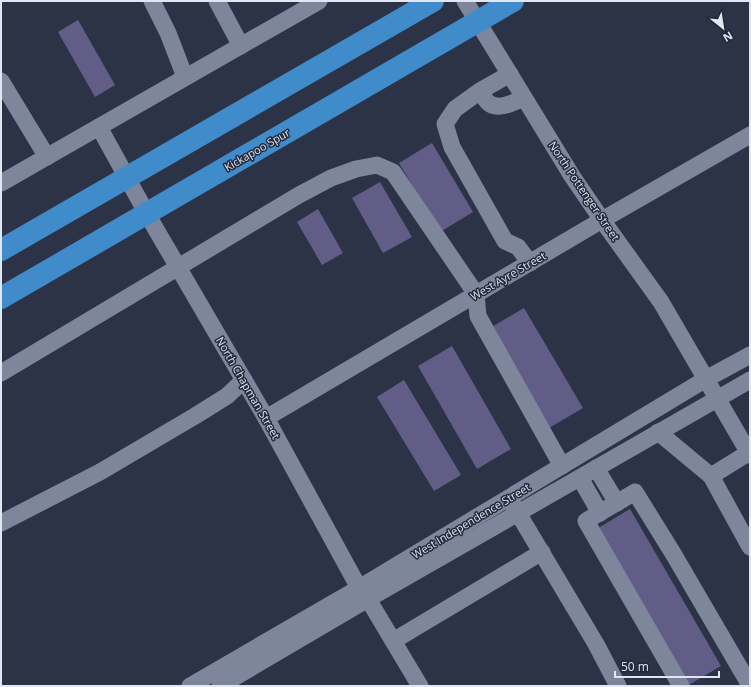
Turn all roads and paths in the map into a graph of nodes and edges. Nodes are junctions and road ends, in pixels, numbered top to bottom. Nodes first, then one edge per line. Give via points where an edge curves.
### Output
1 (152, 1) edge
2 (217, 1) edge
3 (319, 1) edge
4 (433, 1) edge
5 (465, 1) edge
6 (513, 1) edge
7 (478, 22) junction
8 (241, 46) junction
9 (510, 74) junction
10 (185, 77) junction
11 (1, 81) edge
12 (480, 91) junction
13 (524, 98) junction
14 (99, 127) junction
15 (750, 135) edge
16 (47, 157) junction
17 (127, 176) junction
18 (1, 183) edge
19 (147, 214) junction
20 (602, 220) junction
21 (1, 250) edge
22 (530, 262) junction
23 (178, 267) junction
24 (476, 294) junction
25 (1, 298) edge
26 (750, 355) edge
27 (1, 373) edge
28 (706, 379) junction
29 (244, 380) junction
30 (750, 380) edge
31 (717, 399) junction
32 (266, 418) junction
33 (658, 432) junction
34 (750, 454) edge
35 (562, 466) junction
36 (596, 468) junction
37 (711, 476) junction
38 (580, 478) junction
39 (510, 498) junction
40 (617, 503) junction
41 (518, 513) junction
42 (600, 513) junction
43 (1, 524) edge
44 (750, 547) edge
45 (542, 552) junction
46 (364, 594) junction
47 (393, 641) junction
48 (213, 683) edge
49 (746, 683) edge
50 (190, 686) edge
51 (420, 686) edge
52 (618, 686) edge
53 (681, 686) edge

1 - 10 street
2 - 8 street
3 - 8 street
4 - 17 main road
5 - 7 street, North Pottenger Street
6 - 7 main road, Kickapoo Spur
7 - 9 street, North Pottenger Street
7 - 19 main road, Kickapoo Spur
8 - 10 street
9 - 12 street
9 - 13 street, North Pottenger Street
10 - 14 street
11 - 16 street
12 - 13 street via 489,104 496,106
12 - 22 street via 455,109 445,124 452,147 505,241 518,247
13 - 20 street, North Pottenger Street
14 - 16 street
14 - 17 street, North Chapman Street
15 - 20 street, West Ayre Street
16 - 18 street
17 - 19 street, North Chapman Street
17 - 21 main road
19 - 23 street, North Chapman Street
19 - 25 main road, Kickapoo Spur
20 - 22 street, West Ayre Street
20 - 28 street, North Pottenger Street via 661,302
22 - 24 street, West Ayre Street
23 - 24 street via 331,178 377,165 393,172
23 - 27 street
23 - 29 street, North Chapman Street
24 - 32 street, West Ayre Street
24 - 35 street via 478,316
26 - 28 street, West Independence Street
28 - 31 street, North Pottenger Street
28 - 35 street, West Independence Street
29 - 32 street, North Chapman Street
29 - 43 street via 227,396 188,420 100,472
30 - 31 street, West Independence Street
31 - 33 street, West Independence Street
31 - 34 street, North Pottenger Street
32 - 46 street, North Chapman Street
33 - 36 street, West Independence Street
33 - 37 street
34 - 37 street
35 - 39 street, West Independence Street
36 - 38 street, West Independence Street
36 - 40 street
37 - 44 street
38 - 41 street, West Independence Street
38 - 42 street
39 - 41 street
39 - 46 street, West Independence Street
40 - 42 street
40 - 49 street via 635,492 674,555
41 - 45 street
41 - 46 street, West Independence Street
42 - 53 street via 586,521
45 - 47 street
45 - 52 street
46 - 47 street, North Chapman Street
46 - 48 street, West Independence Street
47 - 51 street, North Chapman Street
48 - 50 street, West Independence Street

